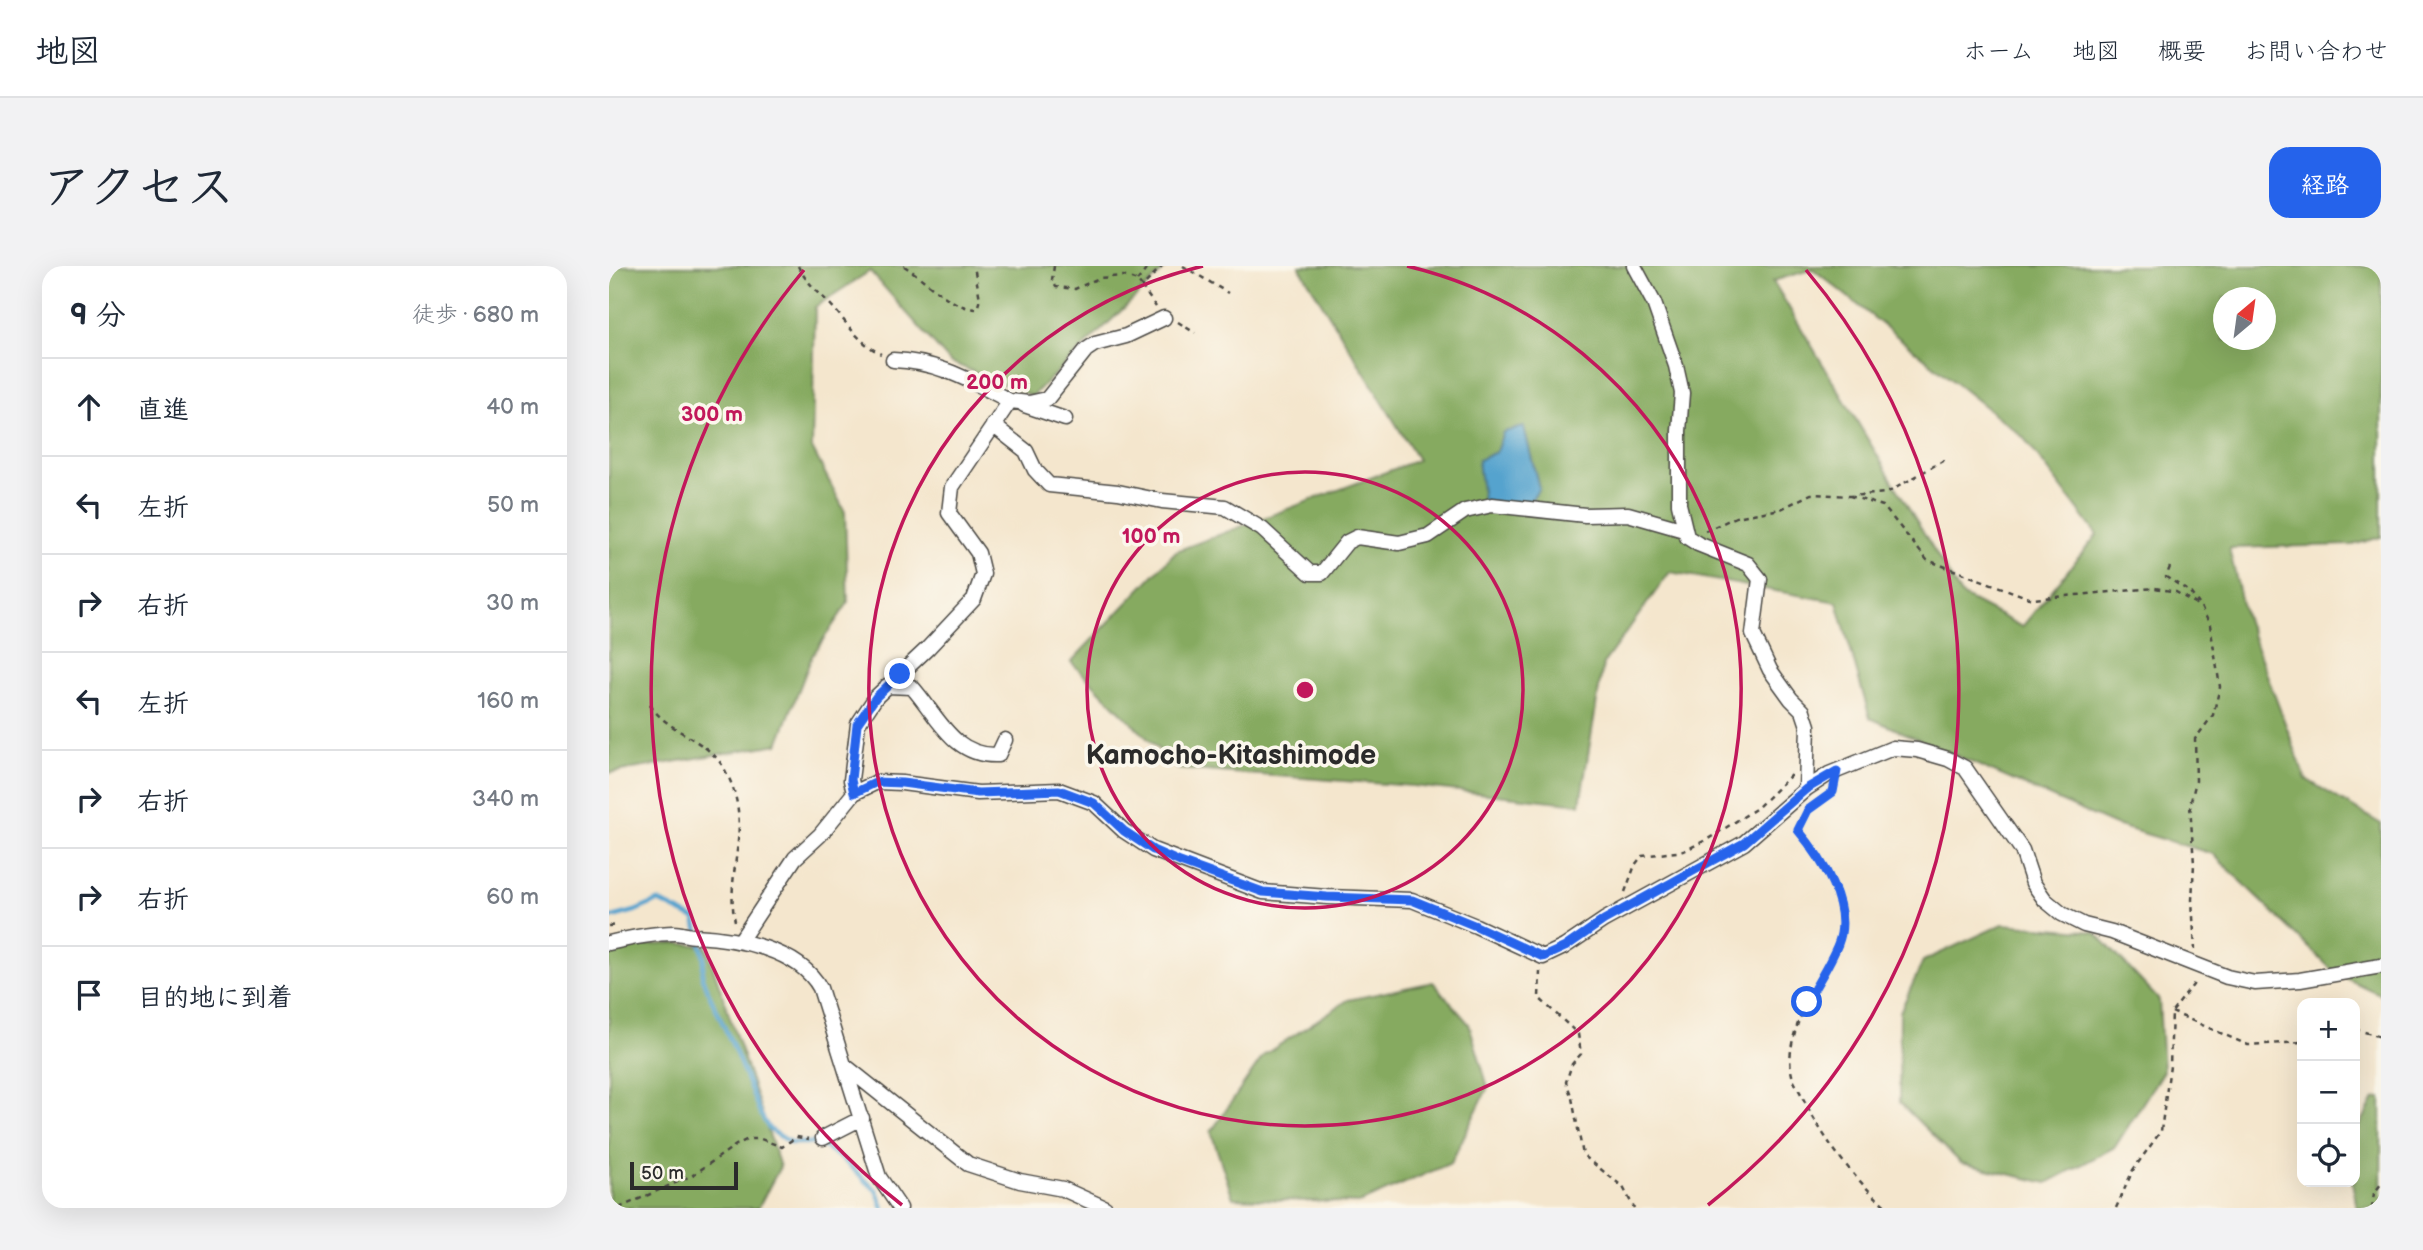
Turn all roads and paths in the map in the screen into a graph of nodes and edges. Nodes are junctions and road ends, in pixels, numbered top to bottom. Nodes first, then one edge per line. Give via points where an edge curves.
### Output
1 (798, 266) edge
2 (904, 266) edge
3 (975, 266) edge
4 (1054, 266) edge
5 (1149, 266) edge
6 (1183, 266) edge
7 (1634, 266) edge
8 (1137, 281) junction
9 (1142, 287) dead end
10 (1228, 293) dead end
11 (1164, 318) dead end
12 (893, 360) joint
13 (1010, 401) junction
14 (1065, 419) dead end
15 (993, 425) junction
16 (1946, 459) dead end
17 (1850, 496) junction
18 (1684, 530) junction
19 (2170, 567) dead end
20 (2201, 607) junction
21 (887, 686) junction
22 (650, 705) dead end
23 (1005, 740) dead end
24 (1806, 761) junction
25 (1837, 771) junction
26 (1806, 789) junction
27 (854, 793) junction
28 (1616, 914) junction
29 (740, 941) junction
30 (609, 943) edge
31 (1543, 957) junction
32 (2198, 966) junction
33 (2381, 966) edge
34 (2172, 1012) junction
35 (2360, 1031) edge
36 (2381, 1037) edge
37 (2297, 1042) edge
38 (844, 1065) junction
39 (862, 1118) junction
40 (823, 1138) joint
41 (2381, 1184) edge
42 (619, 1208) edge
43 (900, 1208) edge
44 (1105, 1208) edge
45 (1634, 1208) edge
46 (1888, 1208) edge
47 (2116, 1208) edge
48 (2372, 1208) edge

1 - 12 path via 848,328 869,348
2 - 3 path via 946,298 977,309
4 - 8 path via 1056,287 1075,289 1099,278 1123,276
5 - 8 path
6 - 10 path
7 - 18 street via 1654,303 1682,393 1679,504
8 - 9 path
11 - 13 street via 1086,350 1047,399
12 - 13 street via 917,361 949,372
13 - 14 street
13 - 15 street
15 - 18 street via 1026,451 1049,485 1225,507 1262,529 1311,573 1322,573 1346,542 1357,537 1399,542 1428,536 1465,511 1492,505 1585,515 1628,514
15 - 21 street via 952,487 949,513 978,553 983,574 974,599
16 - 17 path via 1887,493
17 - 18 path via 1811,494 1781,509 1737,517 1704,532
17 - 20 path via 1883,506 1927,560 2032,599 2155,588 2176,592
18 - 24 street via 1698,544 1748,564 1760,579 1753,634 1770,670 1803,711 1808,726
19 - 20 path via 2166,577 2189,591
20 - 32 path via 2210,625 2220,687 2213,715 2195,739 2196,781 2190,805
21 - 23 street via 912,687 942,727 963,746 982,755 997,755
21 - 27 street via 857,724 851,780
22 - 29 path via 658,718 711,750 726,772 740,815 732,907
24 - 26 street
24 - 28 path via 1757,808 1708,839 1684,851 1643,856
25 - 26 street
25 - 32 street via 1893,748 1917,750 1965,768 2022,850 2033,883 2045,900 2084,925
25 - 46 path via 1833,792 1808,810 1798,830 1831,881 1842,922 1839,942 1797,1027 1791,1075 1812,1118 1851,1172
26 - 28 street via 1744,843
27 - 29 street via 795,858
27 - 31 street via 877,782 978,793 1059,790 1094,803 1153,850 1263,892 1412,900
28 - 31 street
29 - 30 street via 675,933
29 - 38 street via 793,960 814,977
31 - 45 path via 1539,998 1578,1034 1581,1054 1566,1082 1583,1155 1623,1187
32 - 33 street via 2255,983
32 - 34 path via 2193,985
34 - 37 path via 2248,1045
34 - 47 path via 2161,1131 2133,1170
35 - 36 path
38 - 39 street
38 - 44 street via 968,1164 1063,1189
39 - 40 street
39 - 43 street via 880,1177
40 - 42 path via 796,1137 777,1147 748,1139 693,1175
41 - 48 path

